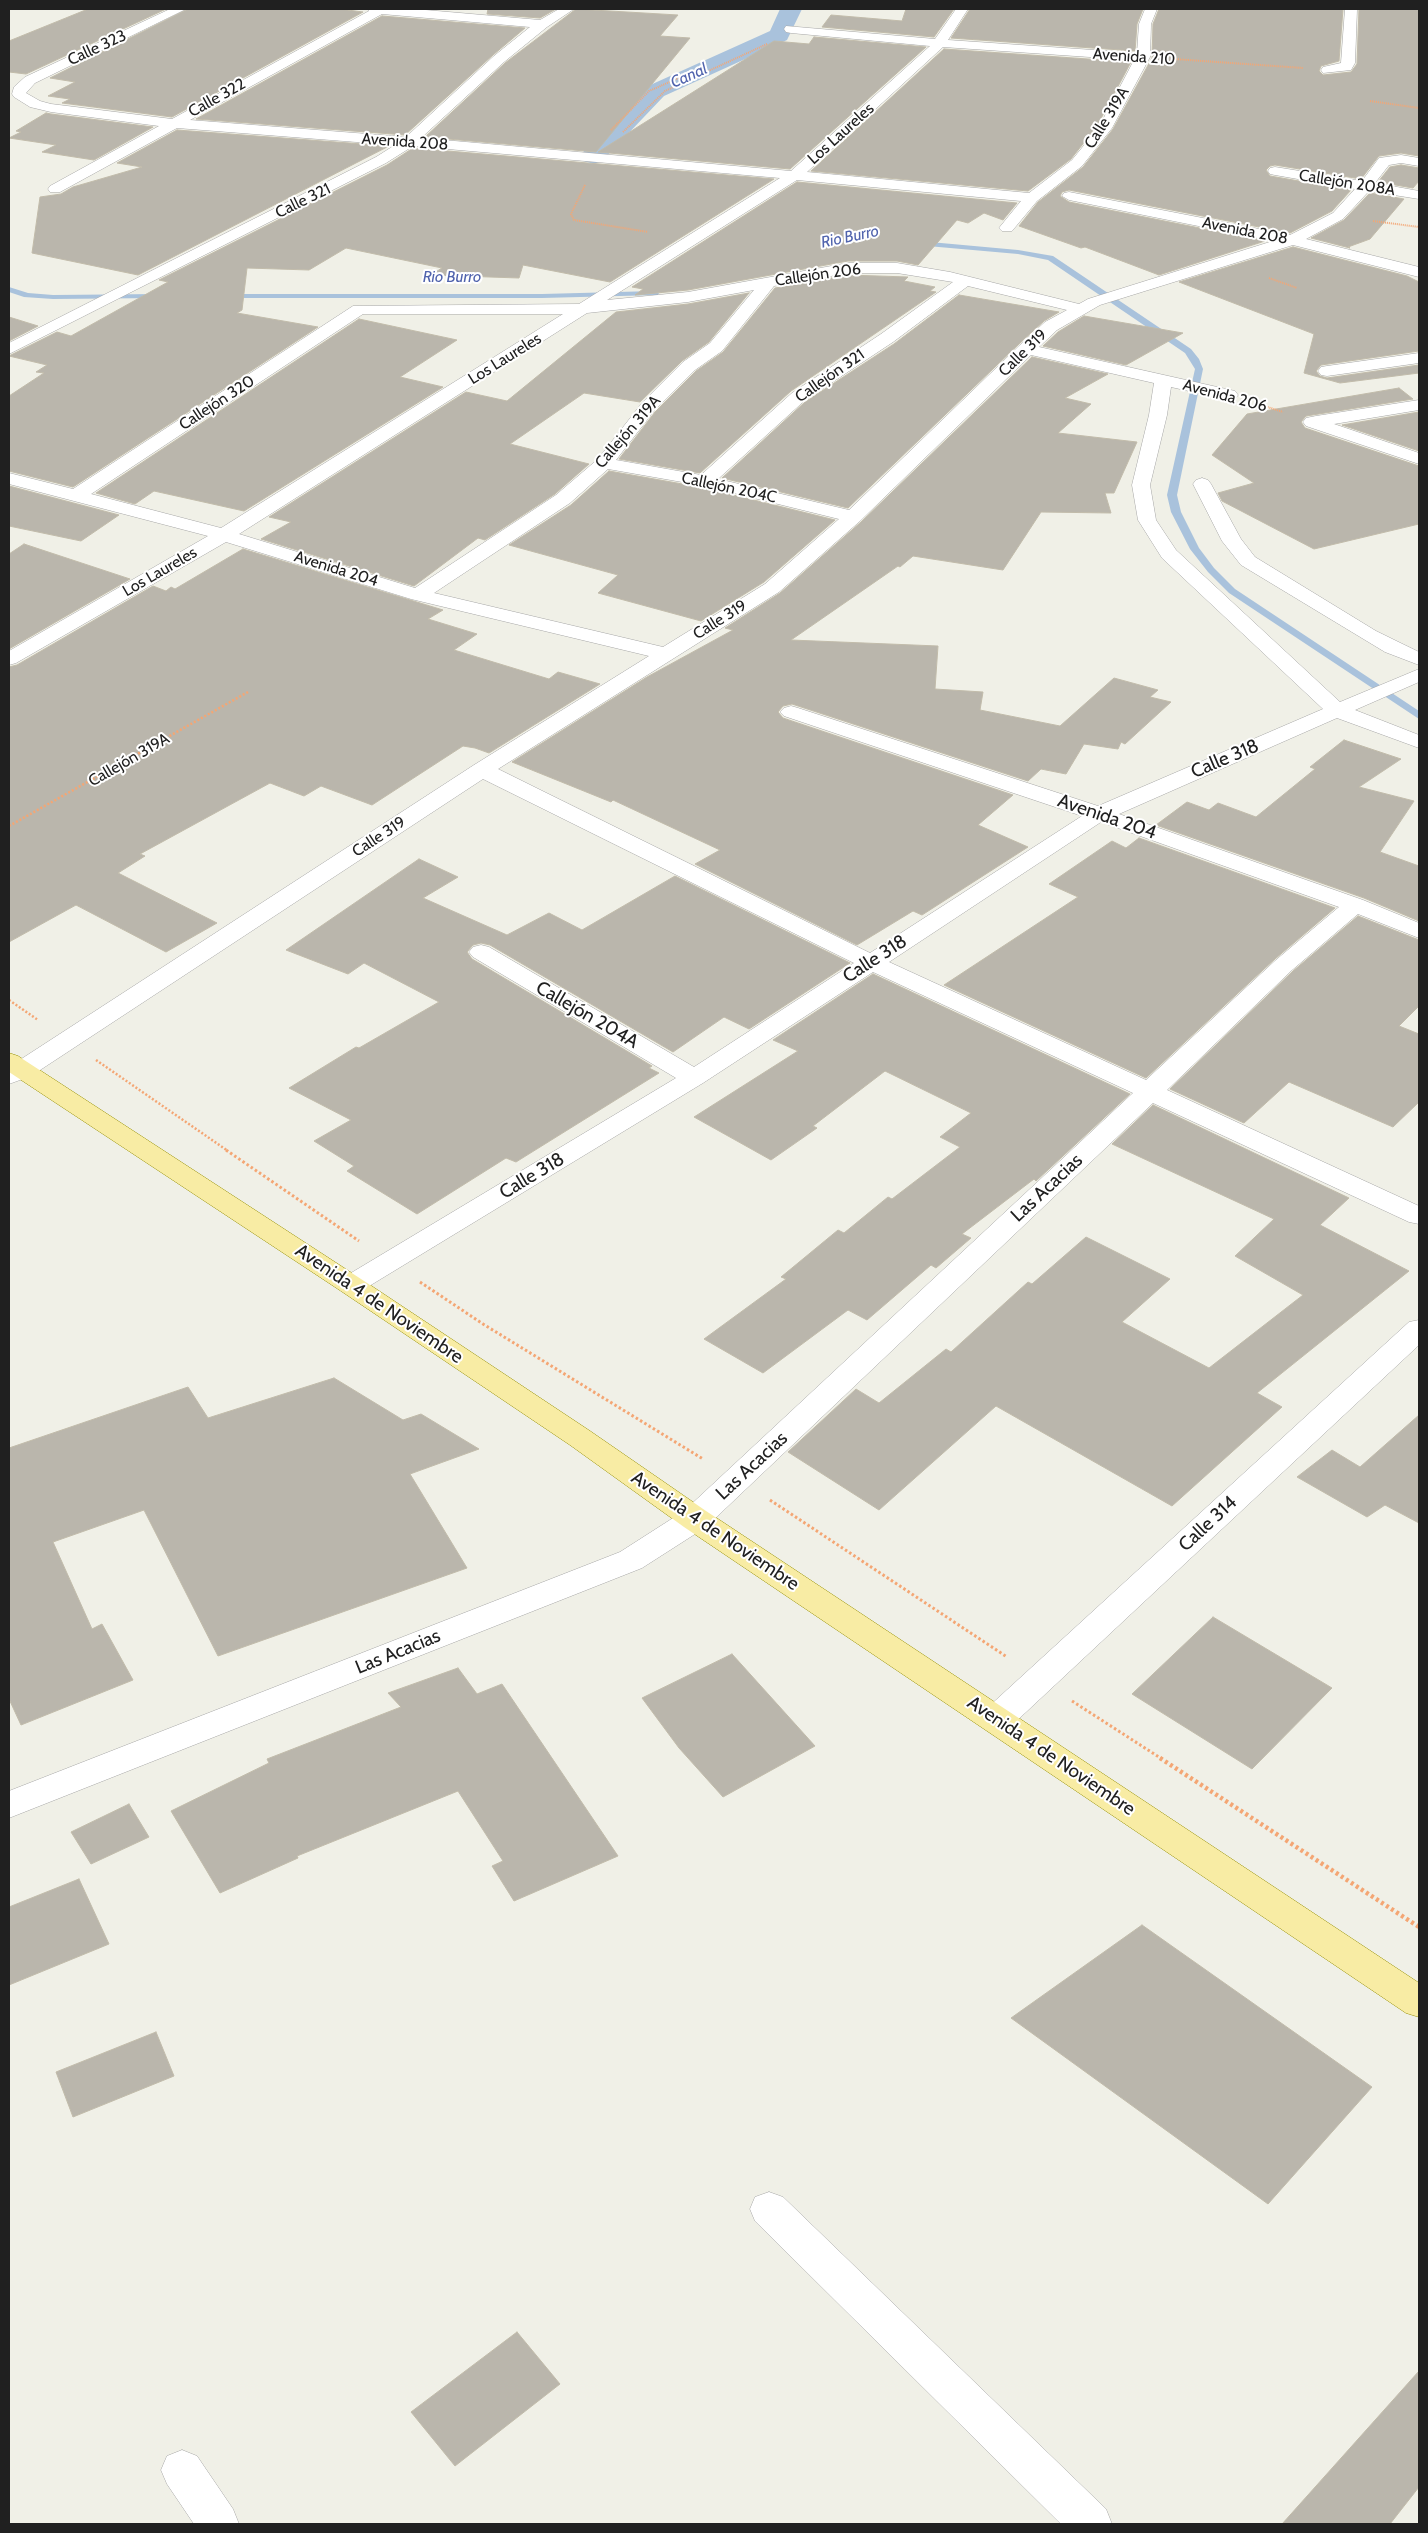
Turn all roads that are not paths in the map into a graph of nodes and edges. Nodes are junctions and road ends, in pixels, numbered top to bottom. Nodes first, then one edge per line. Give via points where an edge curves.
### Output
1 (180, 9) edge
2 (374, 9) edge
3 (381, 9) edge
4 (568, 9) edge
5 (962, 9) edge
6 (1151, 9) edge
7 (1351, 9) edge
8 (542, 24) junction
9 (791, 29) road end
10 (939, 43) junction
11 (1143, 57) junction
12 (1328, 70) road end
13 (19, 94) joint
14 (172, 123) junction
15 (408, 143) junction
16 (1419, 162) edge
17 (1275, 171) dead end
18 (795, 175) junction
19 (1366, 186) junction
20 (55, 189) dead end
21 (1419, 194) edge
22 (1069, 196) dead end
23 (1032, 198) junction
24 (1007, 228) dead end
25 (1292, 240) junction
26 (1419, 272) edge
27 (770, 281) junction
28 (965, 281) junction
29 (589, 305) junction
30 (1087, 306) junction
31 (9, 349) edge
32 (1026, 349) junction
33 (1419, 358) edge
34 (1326, 371) dead end
35 (1171, 382) junction
36 (1229, 395) road end
37 (1419, 406) edge
38 (1419, 459) edge
39 (604, 464) junction
40 (9, 478) edge
41 (705, 482) junction
42 (1202, 484) dead end
43 (74, 496) junction
44 (853, 516) junction
45 (224, 535) junction
46 (418, 595) junction
47 (665, 654) junction
48 (1419, 659) edge
49 (9, 660) edge
50 (1419, 675) edge
51 (1346, 707) junction
52 (791, 712) dead end
53 (1419, 742) edge
54 (482, 770) junction
55 (1099, 814) junction
56 (1355, 905) junction
57 (1419, 931) edge
58 (481, 952) dead end
59 (870, 962) junction
60 (13, 1069) edge
61 (694, 1078) junction
62 (1149, 1093) junction
63 (1419, 1216) edge
64 (351, 1285) junction
65 (1419, 1329) edge
66 (696, 1519) junction
67 (998, 1719) junction
68 (9, 1805) edge
69 (1419, 2002) edge
70 (769, 2209) dead end
71 (182, 2470) dead end
72 (218, 2524) edge
73 (1091, 2524) edge

1 - 13 street, Calle 323 via 30,80 21,87
2 - 3 street
3 - 8 street
3 - 14 street, Calle 322
4 - 8 street, Calle 321
5 - 10 street, Los Laureles
6 - 11 street, Calle 319A via 1145,24
7 - 12 street via 1348,63 1346,67
8 - 15 street, Calle 321
9 - 10 street, Avenida 210
10 - 11 street, Avenida 210
10 - 18 street, Los Laureles
11 - 23 street, Calle 319A via 1105,128 1077,163
13 - 14 street, Avenida 208 via 35,104 51,108
14 - 15 street, Avenida 208
14 - 20 street, Calle 322
15 - 18 street, Avenida 208
15 - 31 street, Calle 321 via 343,181
16 - 19 street, Calle 319 via 1384,160
17 - 19 street, Callejón 208A
18 - 23 street, Avenida 208
18 - 29 street, Los Laureles
19 - 21 street, Callejón 208A
19 - 25 street, Calle 319 via 1338,216
22 - 25 street, Avenida 208
23 - 24 street, Calle 319A
25 - 26 street, Avenida 208
25 - 30 street, Calle 319
27 - 28 street, Callejón 206 via 848,268 897,268
27 - 29 street, Callejón 206 via 688,298
27 - 39 street, Callejón 319A via 716,346 689,366 648,407
28 - 30 street, Callejón 206
28 - 41 street, Callejón 321 via 798,397
29 - 43 street, Callejón 320 via 359,309
29 - 45 street, Los Laureles
30 - 32 street, Calle 319 via 1051,326
32 - 35 street, Avenida 206
32 - 44 street, Calle 319
33 - 34 street
35 - 36 street, Avenida 206
35 - 51 street via 1158,415 1141,485 1147,520 1169,554
37 - 38 street via 1312,422
39 - 41 street, Callejón 204C
39 - 46 street, Callejón 319A via 563,499
40 - 43 street, Avenida 204
41 - 44 street, Callejón 204C
42 - 48 street via 1232,541 1248,561 1369,635
43 - 45 street, Avenida 204
44 - 47 street, Calle 319 via 772,588
45 - 46 street, Avenida 204
45 - 49 street, Los Laureles
46 - 47 street, Avenida 204
47 - 54 street, Calle 319
50 - 51 street, Calle 318
51 - 53 street
51 - 55 street, Calle 318
52 - 55 street, Avenida 204
54 - 59 street
54 - 60 street, Calle 319
55 - 56 street, Avenida 204
55 - 59 street, Calle 318
56 - 57 street, Avenida 204
56 - 62 street, Las Acacias via 1284,965
58 - 61 street, Callejón 204A
59 - 61 street, Calle 318
59 - 62 street
60 - 64 main road, Avenida 4 de Noviembre
61 - 64 street, Calle 318
62 - 63 street
62 - 66 street, Las Acacias
64 - 66 main road, Avenida 4 de Noviembre
65 - 67 street, Calle 314
66 - 67 main road, Avenida 4 de Noviembre
66 - 68 street, Las Acacias via 631,1560
67 - 69 main road, Avenida 4 de Noviembre
70 - 73 street
71 - 72 street

